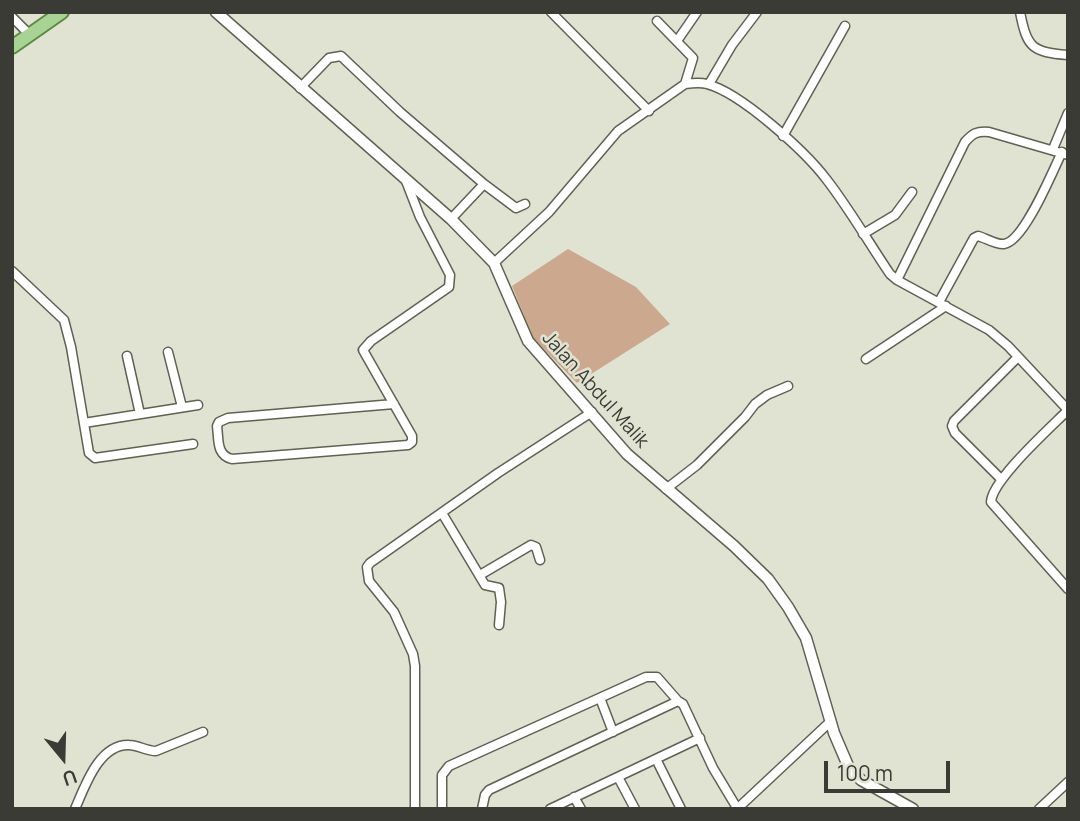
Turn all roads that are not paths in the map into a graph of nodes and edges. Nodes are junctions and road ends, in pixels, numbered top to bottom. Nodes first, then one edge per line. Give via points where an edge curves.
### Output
1 (62, 12) edge
2 (216, 12) edge
3 (551, 12) edge
4 (697, 12) edge
5 (757, 12) edge
6 (1020, 12) edge
7 (12, 17) edge
8 (657, 21) dead end
9 (845, 26) dead end
10 (29, 34) junction
11 (677, 41) junction
12 (12, 47) edge
13 (1068, 55) edge
14 (685, 84) junction
15 (709, 84) junction
16 (300, 88) junction
17 (649, 111) junction
18 (1068, 113) edge
19 (783, 136) junction
20 (1052, 149) junction
21 (1065, 153) edge
22 (405, 181) junction
23 (484, 184) junction
24 (912, 192) dead end
25 (525, 204) dead end
26 (451, 219) junction
27 (863, 234) junction
28 (494, 263) junction
29 (12, 271) edge
30 (897, 280) junction
31 (943, 304) junction
32 (168, 352) dead end
33 (127, 356) dead end
34 (1018, 357) junction
35 (866, 359) dead end
36 (788, 386) dead end
37 (394, 404) junction
38 (198, 405) dead end
39 (183, 407) junction
40 (1068, 411) edge
41 (592, 412) junction
42 (139, 414) junction
43 (84, 423) junction
44 (193, 444) dead end
45 (1001, 479) junction
46 (666, 489) junction
47 (442, 513) junction
48 (540, 560) dead end
49 (480, 575) junction
50 (1068, 589) edge
51 (499, 625) dead end
52 (600, 698) junction
53 (678, 701) junction
54 (831, 721) junction
55 (202, 732) dead end
56 (613, 732) junction
57 (700, 738) junction
58 (656, 759) junction
59 (618, 777) junction
60 (1068, 782) edge
61 (575, 797) junction
62 (680, 805) edge
63 (737, 808) edge
64 (75, 809) edge
65 (415, 809) edge
66 (442, 809) edge
67 (482, 809) edge
68 (550, 809) edge
69 (580, 809) edge
70 (635, 809) edge
71 (670, 809) edge
72 (913, 809) edge
73 (1039, 809) edge

1 - 10 main road
2 - 16 street, Jalan Abdul Malik
3 - 17 street
4 - 11 street
5 - 15 street
6 - 13 street via 1033,48
7 - 10 street
8 - 11 street
9 - 19 street
10 - 12 main road
11 - 14 street via 693,58
14 - 15 street
14 - 17 street
15 - 19 street via 744,104
16 - 22 street, Jalan Abdul Malik
16 - 23 street via 329,58 341,56
17 - 28 street via 618,131 549,212
18 - 20 street
19 - 27 street via 826,179
20 - 21 street
20 - 30 street via 989,132 971,134
21 - 31 street via 1012,241 1001,245 974,238
22 - 26 street, Jalan Abdul Malik
22 - 37 street via 451,281 444,291 364,348
23 - 25 street via 516,208
23 - 26 street
24 - 27 street via 895,215
26 - 28 street, Jalan Abdul Malik
27 - 30 street
28 - 41 street, Jalan Abdul Malik via 528,341
29 - 43 street via 64,320
30 - 31 street
31 - 34 street via 989,330
31 - 35 street
32 - 39 street
33 - 42 street
34 - 40 street
34 - 45 street via 952,426
36 - 46 street via 755,404 697,465
37 - 37 street via 412,436 408,446 232,459 220,452 217,426 228,418
38 - 39 street
39 - 42 street
40 - 45 street
41 - 46 street, Jalan Abdul Malik via 627,454
41 - 47 street
42 - 43 street
43 - 44 street via 89,453 95,458
45 - 50 street via 991,502
46 - 54 street, Jalan Abdul Malik via 759,570 788,607 806,638
47 - 49 street
47 - 65 street via 368,567 369,581 394,612 413,654
48 - 49 street via 536,547 525,546
49 - 51 street via 485,585 501,592
52 - 53 street via 646,677 657,677
52 - 56 street
52 - 66 street via 449,766 442,775
53 - 56 street
53 - 57 street
54 - 63 street
54 - 72 street, Jalan Abdul Malik via 849,768 861,780
55 - 64 street via 156,751 124,745 108,752
56 - 67 street via 489,790
57 - 58 street
57 - 63 street
58 - 59 street
58 - 62 street
59 - 61 street
59 - 70 street
60 - 73 street
61 - 68 street
61 - 69 street
62 - 71 street

